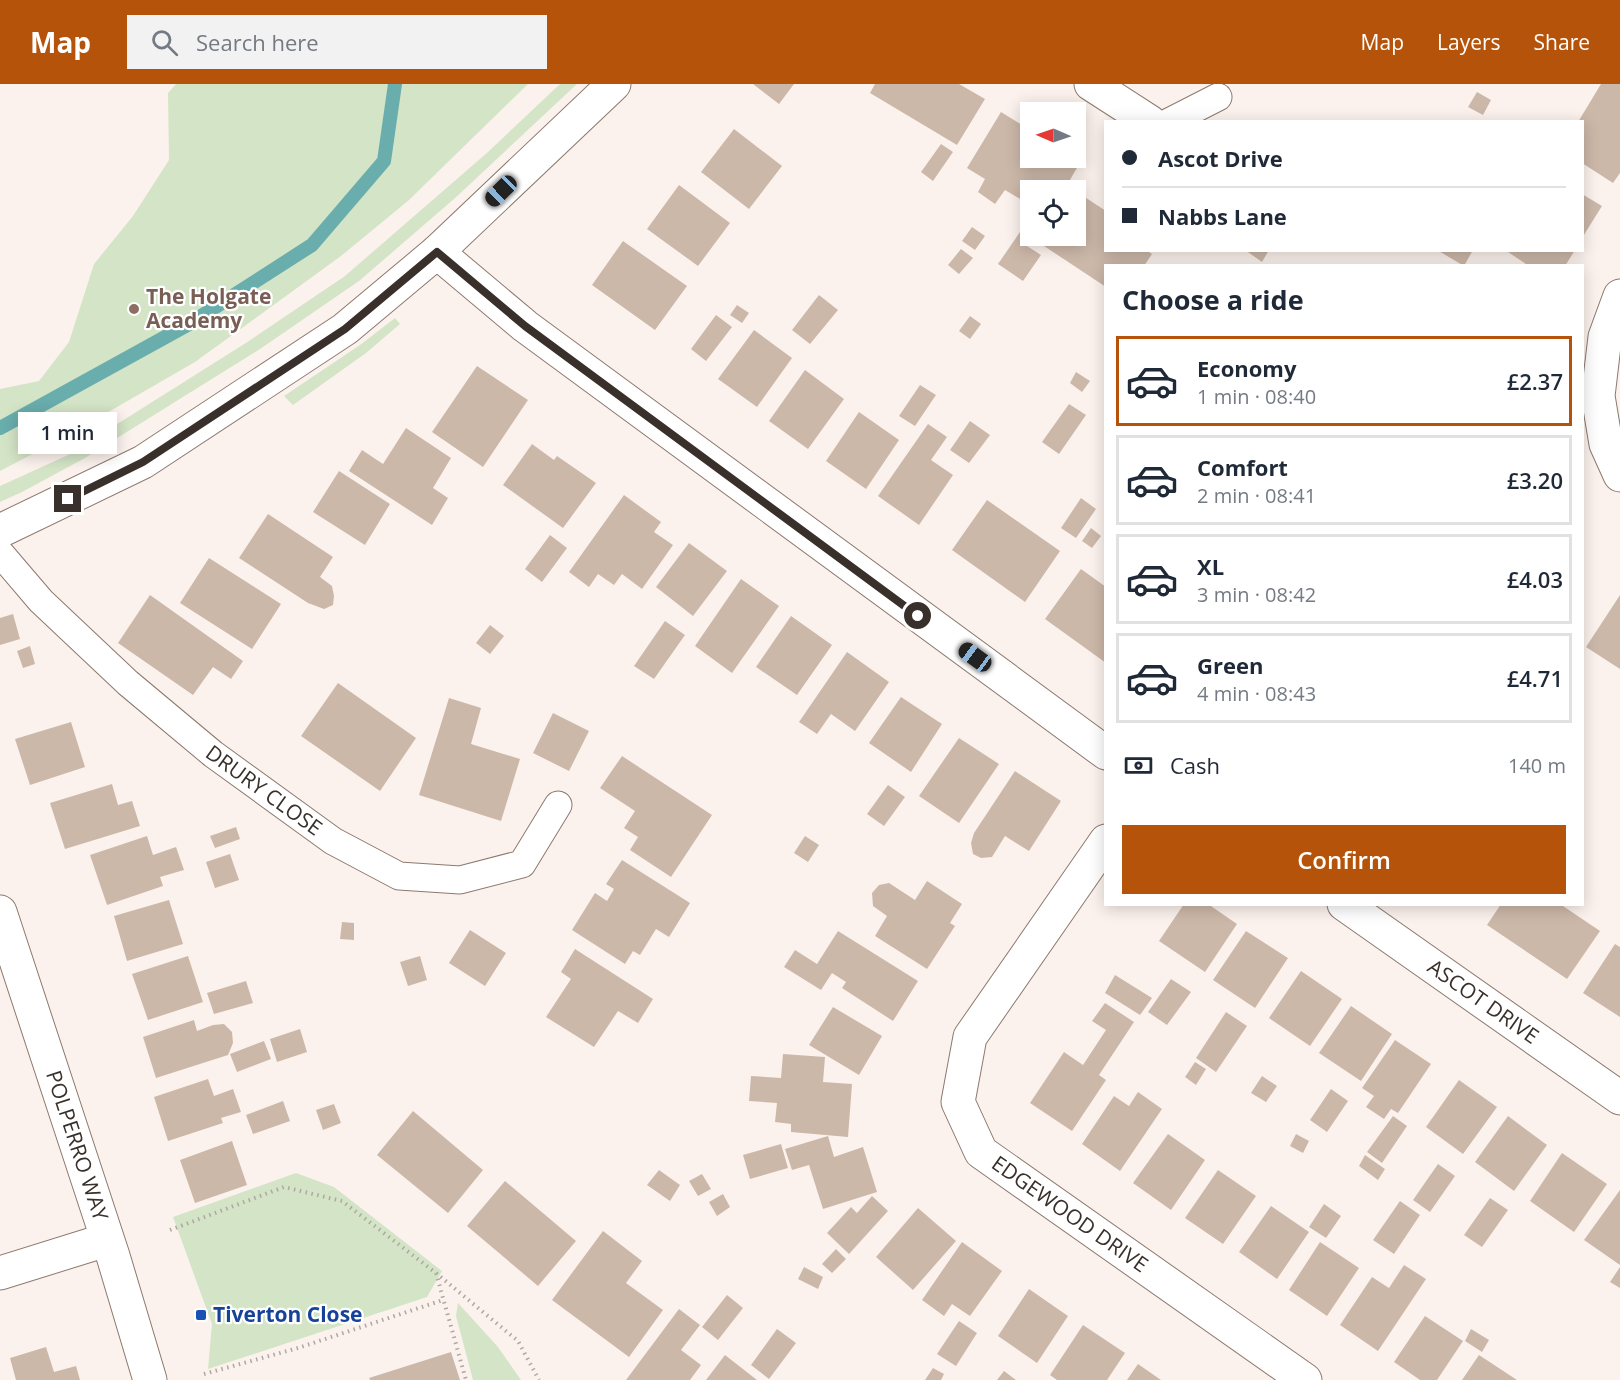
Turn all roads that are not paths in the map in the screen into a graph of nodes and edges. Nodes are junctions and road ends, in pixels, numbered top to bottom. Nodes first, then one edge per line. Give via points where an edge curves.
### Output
1 (614, 84) edge
2 (1091, 84) edge
3 (1218, 96) dead end
4 (1147, 120) edge
5 (1173, 120) edge
6 (437, 252) junction
7 (1620, 296) edge
8 (1620, 475) edge
9 (0, 531) edge
10 (0, 553) edge
11 (1104, 752) edge
12 (558, 805) dead end
13 (1104, 844) edge
14 (1347, 906) edge
15 (0, 912) edge
16 (1620, 1098) edge
17 (106, 1240) junction
18 (0, 1273) edge
19 (150, 1380) edge
20 (1305, 1380) edge

1 - 6 street
2 - 4 street
3 - 5 lane
6 - 9 street via 345,329 143,462
6 - 11 street via 525,326
7 - 8 street via 1605,337 1598,396 1606,444
10 - 12 lane, DRURY CLOSE via 50,609 128,683 213,754 333,842 399,876 459,880 522,864
13 - 20 street, EDGEWOOD DRIVE via 970,1037 958,1102 981,1152
14 - 16 street, ASCOT DRIVE
15 - 17 street, POLPERRO WAY
17 - 18 street
17 - 19 street, POLPERRO WAY

